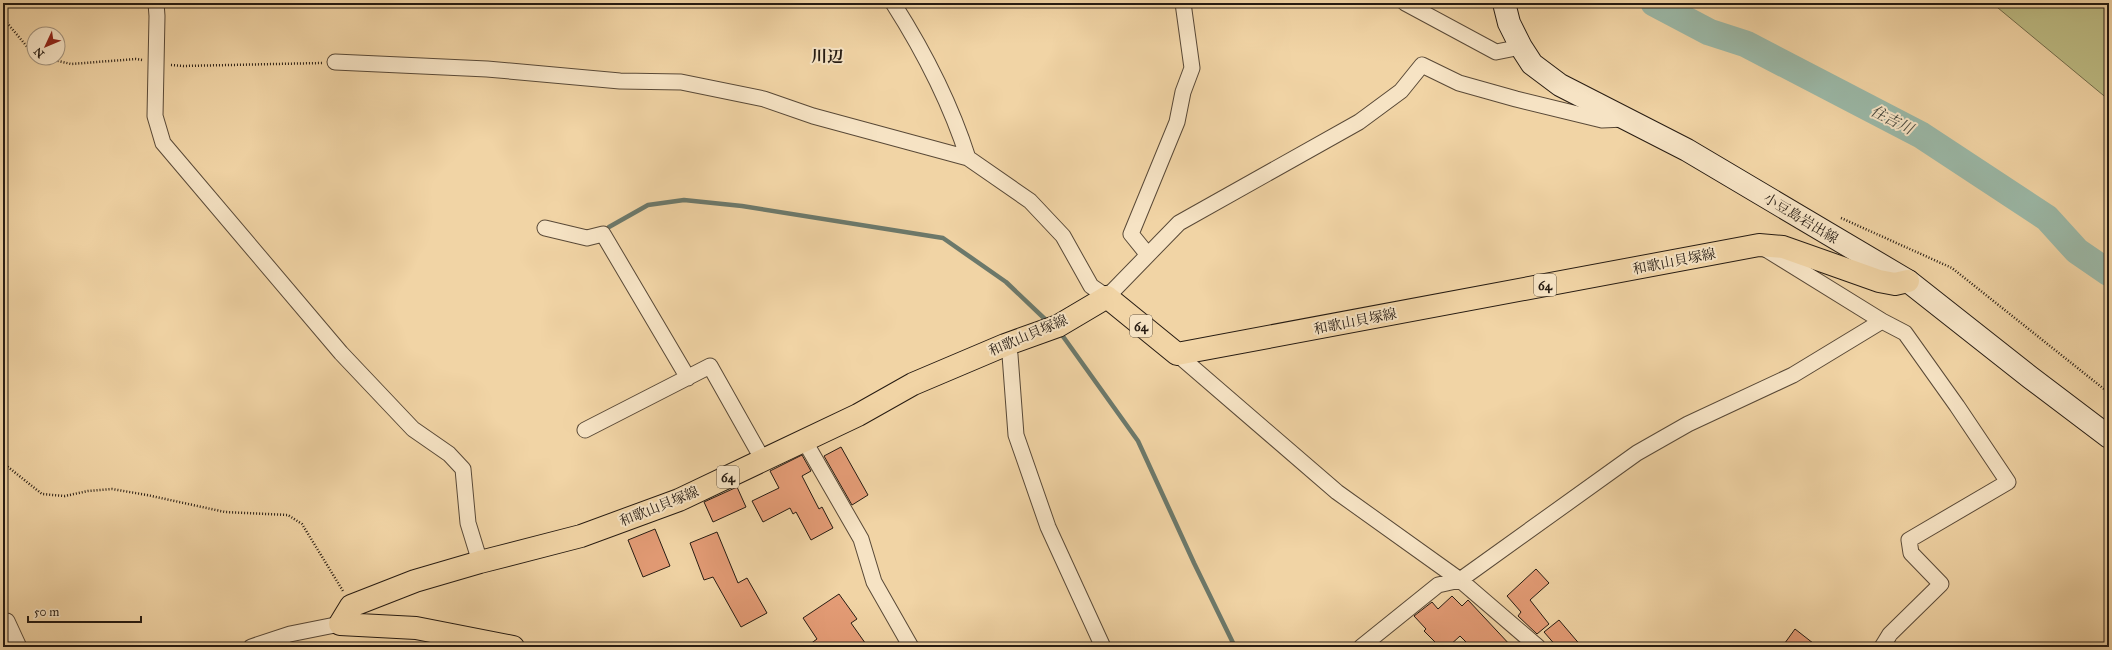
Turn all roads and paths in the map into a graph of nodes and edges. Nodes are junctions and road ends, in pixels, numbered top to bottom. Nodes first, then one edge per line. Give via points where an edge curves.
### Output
1 (156, 3) edge
2 (893, 3) edge
3 (1183, 3) edge
4 (1405, 3) edge
5 (1506, 13) edge
6 (3, 18) edge
7 (26, 45) edge
8 (1521, 47) junction
9 (156, 62) junction
10 (335, 62) joint
11 (66, 63) edge
12 (1627, 119) junction
13 (968, 158) junction
14 (1840, 218) dead end
15 (545, 228) dead end
16 (1759, 245) junction
17 (1148, 255) junction
18 (1908, 281) junction
19 (1107, 297) junction
20 (1882, 321) junction
21 (1005, 345) junction
22 (1177, 354) junction
23 (688, 378) junction
24 (2109, 393) edge
25 (585, 430) dead end
26 (2109, 437) edge
27 (804, 440) junction
28 (763, 460) junction
29 (3, 463) edge
30 (480, 562) junction
31 (1460, 580) junction
32 (346, 615) junction
33 (7, 621) dead end
34 (19, 647) edge
35 (251, 647) edge
36 (512, 647) edge
37 (911, 647) edge
38 (1103, 647) edge
39 (1361, 647) edge
40 (1538, 647) edge
41 (1882, 647) edge

1 - 9 street
2 - 13 street via 911,31 959,131
3 - 17 street via 1192,68 1183,92 1177,122 1131,234
4 - 8 street via 1496,52
5 - 8 main road, 小豆島岩出線
6 - 7 path
8 - 12 main road, 小豆島岩出線 via 1532,64 1560,85
9 - 10 path via 183,66
9 - 11 path via 136,59
9 - 30 street via 155,116 163,143 341,353 413,429 449,454 463,469 468,523
10 - 13 street via 681,82 764,100
12 - 17 street via 1602,120 1509,97 1458,83 1422,64 1401,91 1359,122 1179,223
12 - 18 main road, 小豆島岩出線 via 1687,150
13 - 19 street via 1030,201 1063,236 1092,286
14 - 24 path via 1952,268
15 - 23 street via 587,238 603,234
16 - 18 main road, 和歌山貝塚線 / 64 via 1783,247 1879,281 1895,284
16 - 20 street
16 - 22 main road, 和歌山貝塚線 / 64
17 - 19 street
18 - 26 main road, 小豆島岩出線
19 - 21 main road, 和歌山貝塚線 / 64 via 1058,326
19 - 22 main road, 64
20 - 31 street via 1792,375 1688,424 1637,453
20 - 41 street via 1905,333 1958,406 2008,482 1909,540 1911,553 1941,584 1890,634
21 - 27 main road, 和歌山貝塚線 / 64 via 913,384 858,415
21 - 38 street via 1010,355 1016,435 1048,527
22 - 31 street via 1337,492
23 - 25 street
23 - 28 street via 710,366
27 - 28 main road, 和歌山貝塚線 / 64
27 - 37 street via 861,539 874,582
28 - 30 main road, 和歌山貝塚線 / 64 via 679,500 588,534
29 - 32 path via 42,494 65,496 112,489 147,494 224,512 288,515 302,524 338,580
30 - 32 main road, 和歌山貝塚線 / 64 via 415,581
31 - 39 street via 1438,585
31 - 40 street
32 - 35 street
32 - 36 main road
33 - 34 street

